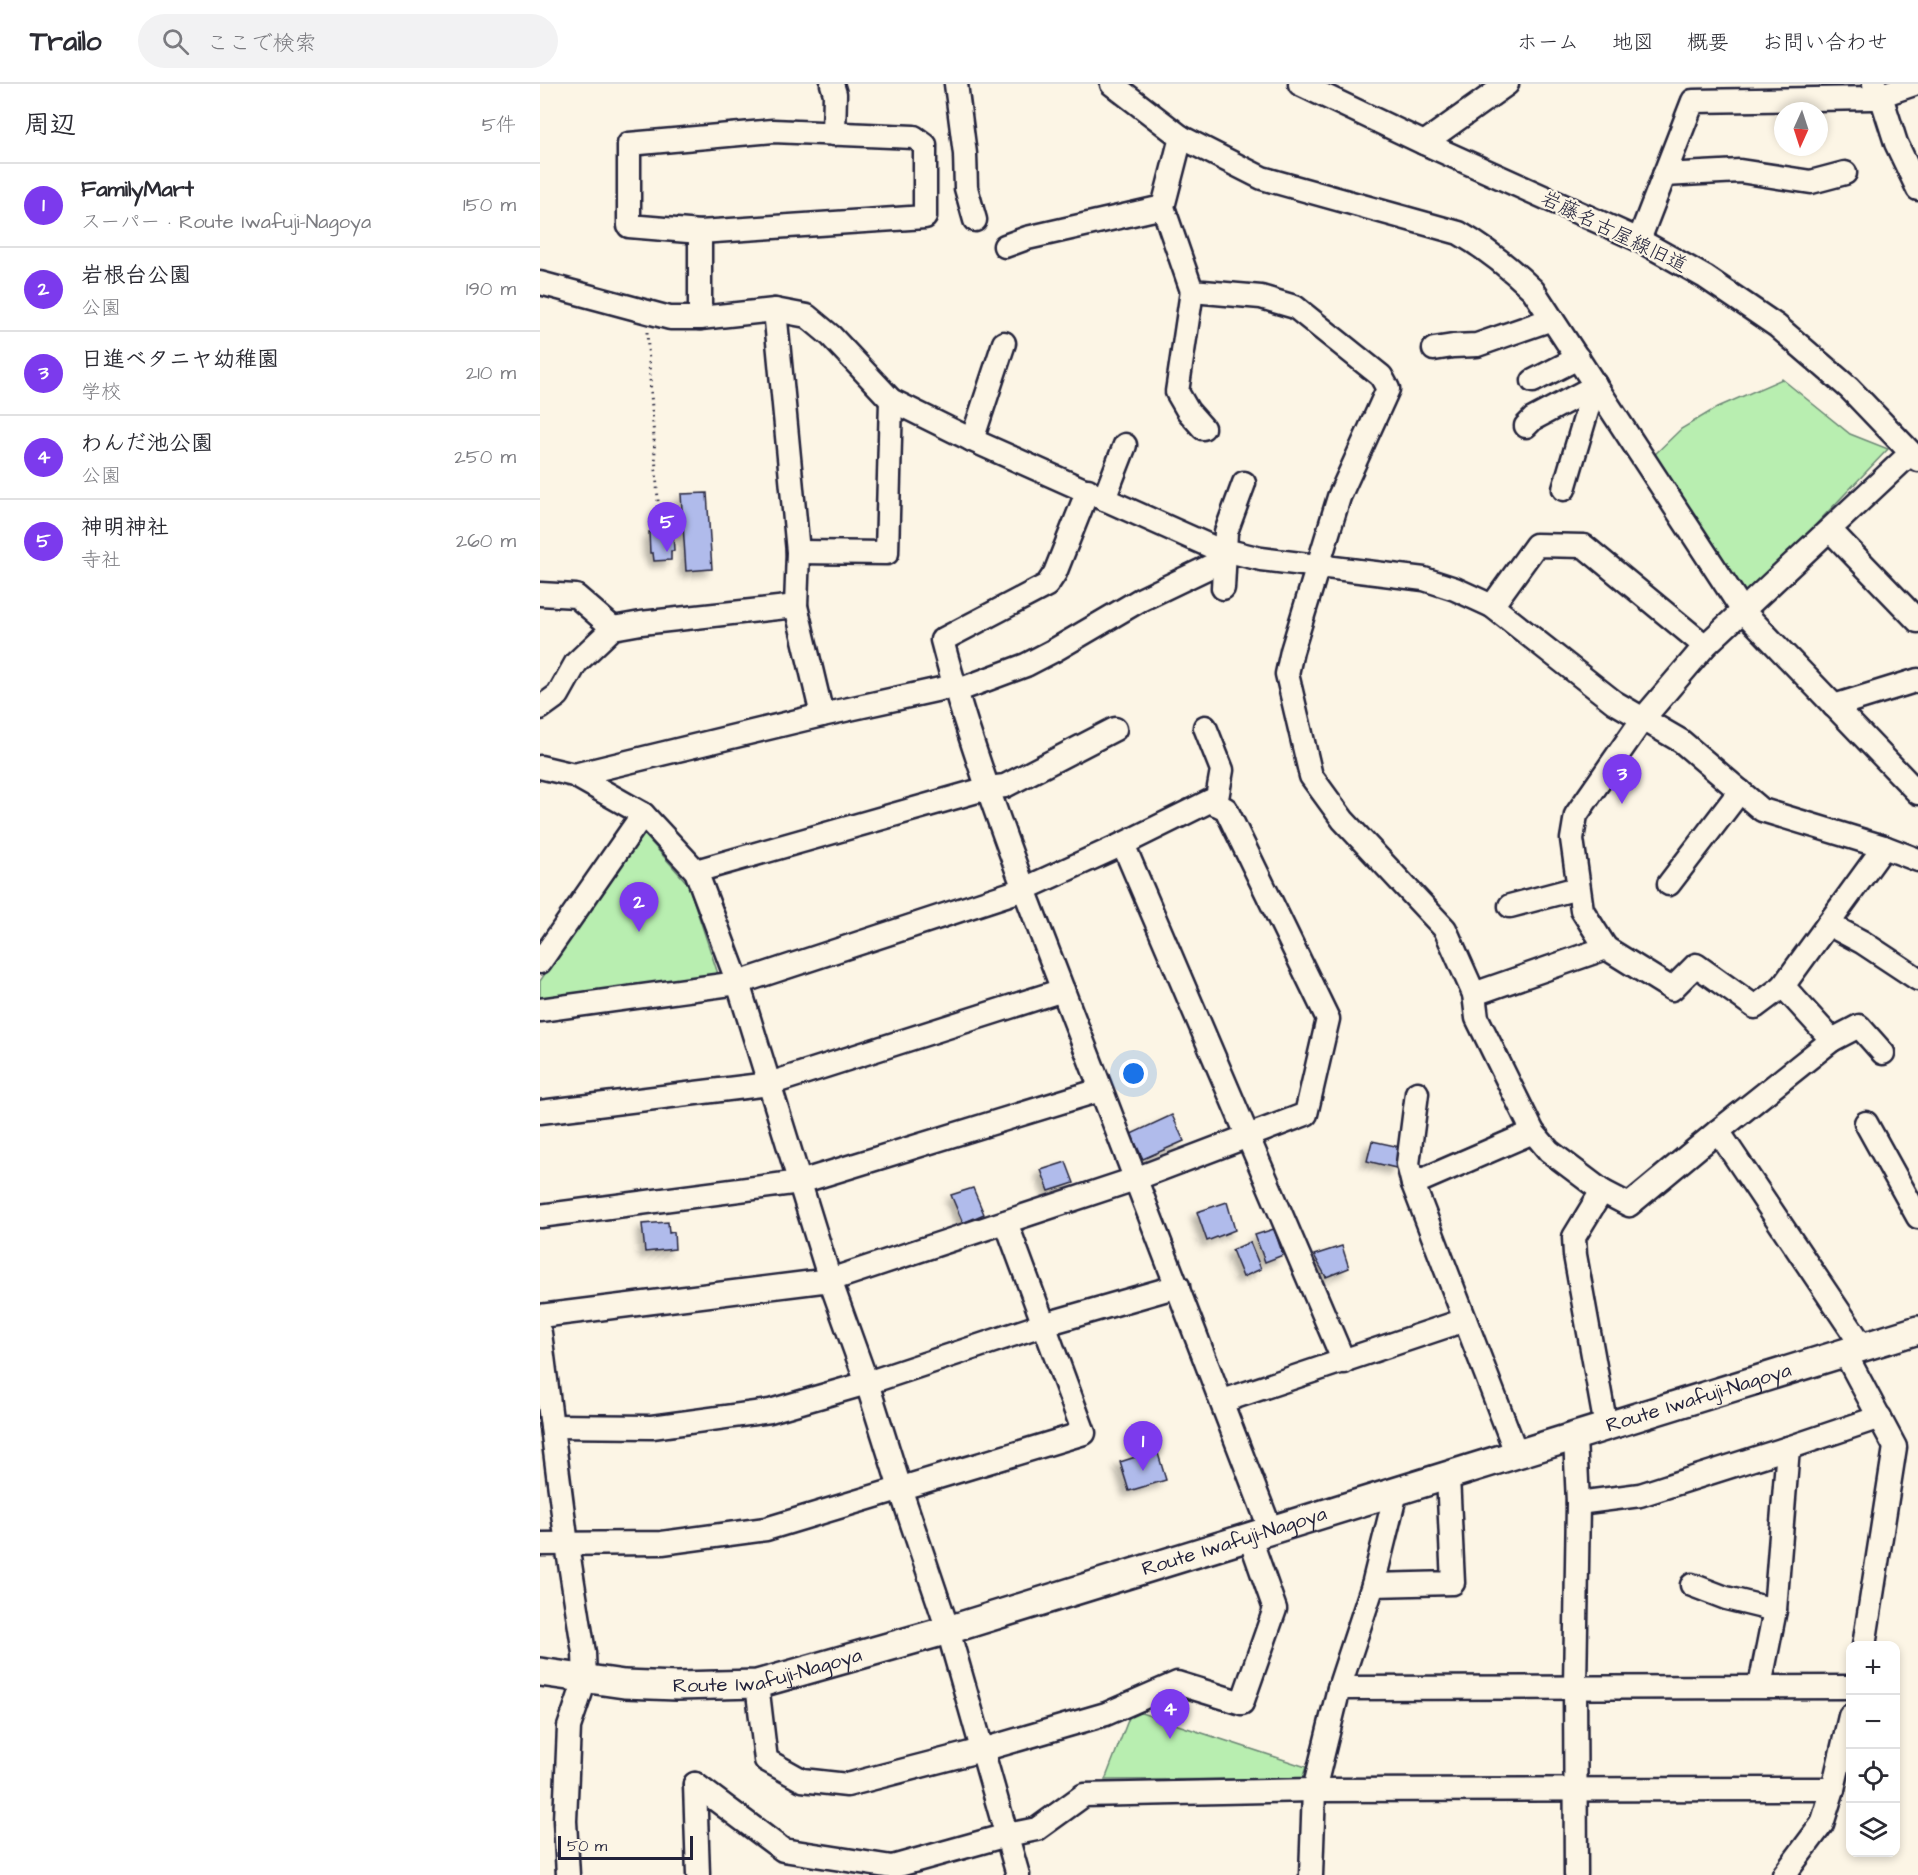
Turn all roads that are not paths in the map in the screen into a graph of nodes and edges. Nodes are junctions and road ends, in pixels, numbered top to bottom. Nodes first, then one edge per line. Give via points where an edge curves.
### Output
1 (831, 84) edge
2 (956, 84) edge
3 (1112, 84) edge
4 (1299, 84) edge
5 (1508, 84) edge
6 (1914, 84) edge
7 (1877, 90) edge
8 (834, 134) junction
9 (1181, 137) junction
10 (1424, 143) junction
11 (1845, 173) dead end
12 (1664, 175) junction
13 (1918, 189) edge
14 (1163, 207) junction
15 (975, 220) dead end
16 (700, 232) junction
17 (1639, 240) junction
18 (1005, 246) dead end
19 (540, 283) edge
20 (1192, 291) junction
21 (775, 310) junction
22 (700, 318) junction
23 (1552, 320) junction
24 (1004, 343) dead end
25 (1434, 349) dead end
26 (1578, 358) junction
27 (1533, 381) dead end
28 (1594, 387) junction
29 (891, 400) junction
30 (1526, 426) dead end
31 (1203, 428) dead end
32 (972, 440) junction
33 (1125, 445) dead end
34 (1915, 457) edge
35 (1241, 476) dead end
36 (1564, 489) dead end
37 (1096, 495) junction
38 (1830, 530) junction
39 (798, 552) junction
40 (1217, 552) junction
41 (1318, 567) junction
42 (1223, 588) dead end
43 (540, 594) edge
44 (796, 606) junction
45 (1492, 606) junction
46 (1743, 611) junction
47 (1918, 621) edge
48 (614, 628) junction
49 (1705, 646) junction
50 (1918, 680) edge
51 (955, 689) junction
52 (1834, 706) junction
53 (540, 708) edge
54 (822, 715) junction
55 (1642, 720) junction
56 (1205, 727) dead end
57 (1115, 729) dead end
58 (540, 766) edge
59 (574, 775) junction
60 (988, 788) junction
61 (1740, 791) junction
62 (1918, 794) edge
63 (1216, 804) junction
64 (643, 814) junction
65 (1123, 844) junction
66 (1884, 847) junction
67 (1918, 860) edge
68 (696, 871) junction
69 (1669, 884) dead end
70 (1578, 888) junction
71 (1024, 889) junction
72 (1510, 906) dead end
73 (1828, 924) junction
74 (1606, 948) junction
75 (540, 962) edge
76 (1918, 979) edge
77 (738, 983) junction
78 (1783, 986) junction
79 (1064, 990) junction
80 (1474, 994) junction
81 (540, 1010) edge
82 (1832, 1040) junction
83 (1882, 1053) dead end
84 (769, 1084) junction
85 (1100, 1090) junction
86 (1417, 1093) dead end
87 (540, 1112) edge
88 (1866, 1123) dead end
89 (1718, 1131) junction
90 (1533, 1132) junction
91 (1248, 1135) junction
92 (1135, 1179) junction
93 (801, 1182) junction
94 (1413, 1184) junction
95 (1602, 1191) junction
96 (540, 1216) edge
97 (1918, 1217) edge
98 (1006, 1222) junction
99 (830, 1280) junction
100 (1178, 1286) junction
101 (540, 1316) edge
102 (1465, 1320) junction
103 (1042, 1325) junction
104 (1918, 1330) edge
105 (540, 1333) edge
106 (1854, 1350) junction
107 (1344, 1362) junction
108 (867, 1383) junction
109 (1223, 1401) junction
110 (1880, 1417) junction
111 (552, 1426) junction
112 (1606, 1427) junction
113 (1575, 1437) junction
114 (1788, 1448) junction
115 (1517, 1455) junction
116 (1448, 1476) junction
117 (900, 1488) junction
118 (1396, 1492) junction
119 (1578, 1503) junction
120 (1260, 1534) junction
121 (540, 1544) edge
122 (567, 1545) junction
123 (1692, 1585) dead end
124 (1373, 1586) junction
125 (1775, 1610) junction
126 (948, 1630) junction
127 (1865, 1641) edge
128 (540, 1672) edge
129 (585, 1680) junction
130 (757, 1684) junction
131 (1760, 1686) junction
132 (1575, 1687) junction
133 (1846, 1687) edge
134 (1339, 1688) junction
135 (1846, 1736) edge
136 (982, 1750) junction
137 (1575, 1789) junction
138 (1833, 1789) junction
139 (1314, 1790) junction
140 (1006, 1835) junction
141 (893, 1871) edge
142 (568, 1875) edge
143 (698, 1875) edge
144 (1018, 1875) edge
145 (1311, 1875) edge
146 (1576, 1875) edge
147 (1784, 1875) edge

1 - 8 street via 835,94
2 - 15 street via 966,188
3 - 9 street
4 - 10 street, 岩藤名古屋線旧道
5 - 10 street
6 - 7 street
7 - 12 street via 1873,98 1693,101
7 - 13 street
8 - 16 street via 773,131 629,144 629,226
8 - 16 street via 914,136 925,145 925,217
9 - 14 street
9 - 23 street via 1262,178 1459,234 1510,267 1533,290
10 - 17 street, 岩藤名古屋線旧道
11 - 12 street via 1811,182 1740,171
12 - 17 street
14 - 18 street
14 - 20 street
16 - 22 street
17 - 34 street, 岩藤名古屋線旧道 via 1705,277 1777,326 1849,388
19 - 22 street via 670,318
20 - 31 street via 1177,392
20 - 41 street via 1261,297 1295,307 1381,376 1388,390 1339,498
21 - 22 street
21 - 29 street via 807,316
21 - 39 street
23 - 25 street via 1477,345
23 - 26 street
24 - 32 street
26 - 27 street
26 - 28 street
28 - 30 street
28 - 36 street
28 - 46 street
29 - 32 street
29 - 39 street via 887,553
32 - 37 street
33 - 37 street
34 - 38 street
35 - 40 street via 1214,530
37 - 40 street
37 - 51 street via 1047,585 942,640
38 - 46 street
38 - 47 street
39 - 44 street
40 - 41 street
40 - 42 street
40 - 51 street via 1215,564 1140,600 1053,651 1026,665
41 - 45 street via 1424,579
41 - 80 street via 1287,674 1311,776 1343,820 1445,929
43 - 48 street via 576,596
44 - 48 street
44 - 54 street
45 - 49 street via 1536,544 1584,546
45 - 55 street
46 - 49 street
46 - 52 street
48 - 53 street via 576,663 558,695
49 - 55 street
50 - 52 street
51 - 54 street
51 - 60 street
52 - 62 street
54 - 59 street
55 - 61 street via 1681,741
55 - 70 street via 1576,814 1572,839
56 - 63 street via 1222,770
57 - 60 street via 1005,786
58 - 59 street
59 - 64 street
60 - 68 street
60 - 71 street
61 - 66 street via 1762,810
61 - 69 street
63 - 65 street via 1210,801
63 - 91 street via 1226,808 1328,1019 1306,1114
64 - 68 street
64 - 75 street
65 - 71 street
65 - 91 street
66 - 67 street
66 - 73 street
68 - 77 street
70 - 72 street
70 - 74 street via 1582,910
71 - 77 street
71 - 79 street
73 - 76 street
73 - 78 street
74 - 78 street via 1672,989 1696,965 1755,1007
74 - 80 street
77 - 81 street
77 - 84 street
78 - 82 street
79 - 84 street
79 - 85 street
80 - 90 street via 1477,1018
82 - 83 street via 1859,1026
82 - 89 street
84 - 87 street
84 - 93 street
85 - 92 street
85 - 93 street
86 - 94 street via 1407,1164
88 - 97 street
89 - 95 street via 1629,1205
89 - 106 street
90 - 94 street
90 - 95 street via 1550,1151
91 - 92 street
91 - 107 street
92 - 98 street
92 - 100 street
93 - 96 street
93 - 99 street
94 - 102 street
95 - 112 street via 1574,1236
98 - 99 street
98 - 103 street
99 - 101 street
99 - 108 street
100 - 103 street
100 - 109 street
102 - 107 street
102 - 115 street
103 - 108 street
103 - 117 street via 1084,1434
104 - 106 main road, Route Iwafuji-Nagoya
105 - 111 street
106 - 110 street
106 - 112 main road, Route Iwafuji-Nagoya
107 - 109 street
108 - 111 street via 770,1411 652,1427
108 - 117 street
109 - 120 street
110 - 114 street
110 - 127 street via 1894,1447
111 - 122 street
112 - 113 main road, Route Iwafuji-Nagoya
113 - 115 main road, Route Iwafuji-Nagoya
113 - 119 street
114 - 119 street via 1640,1495
114 - 125 street
115 - 116 main road, Route Iwafuji-Nagoya
116 - 118 main road, Route Iwafuji-Nagoya
116 - 124 street via 1453,1583
117 - 122 street via 766,1529 662,1543
117 - 126 street
118 - 120 main road, Route Iwafuji-Nagoya
118 - 124 street
119 - 132 street
120 - 126 main road, Route Iwafuji-Nagoya
120 - 136 street via 1275,1610 1242,1703 1177,1683 1106,1714
121 - 122 street
122 - 129 street via 585,1653
123 - 125 street
124 - 134 street
125 - 131 street
126 - 130 main road, Route Iwafuji-Nagoya
126 - 136 street
128 - 129 main road, Route Iwafuji-Nagoya
129 - 130 main road, Route Iwafuji-Nagoya via 676,1686
129 - 142 street via 570,1727 565,1821
130 - 136 street via 765,1760 802,1780 847,1785
131 - 132 street
131 - 133 street
132 - 134 street
132 - 137 street
134 - 139 street
135 - 138 street
136 - 140 street
137 - 138 street
137 - 139 street
137 - 146 street
138 - 147 street via 1822,1824
139 - 140 street via 1084,1795 1036,1829
139 - 145 street
140 - 141 street
140 - 144 street
141 - 143 street via 783,1850 695,1784

